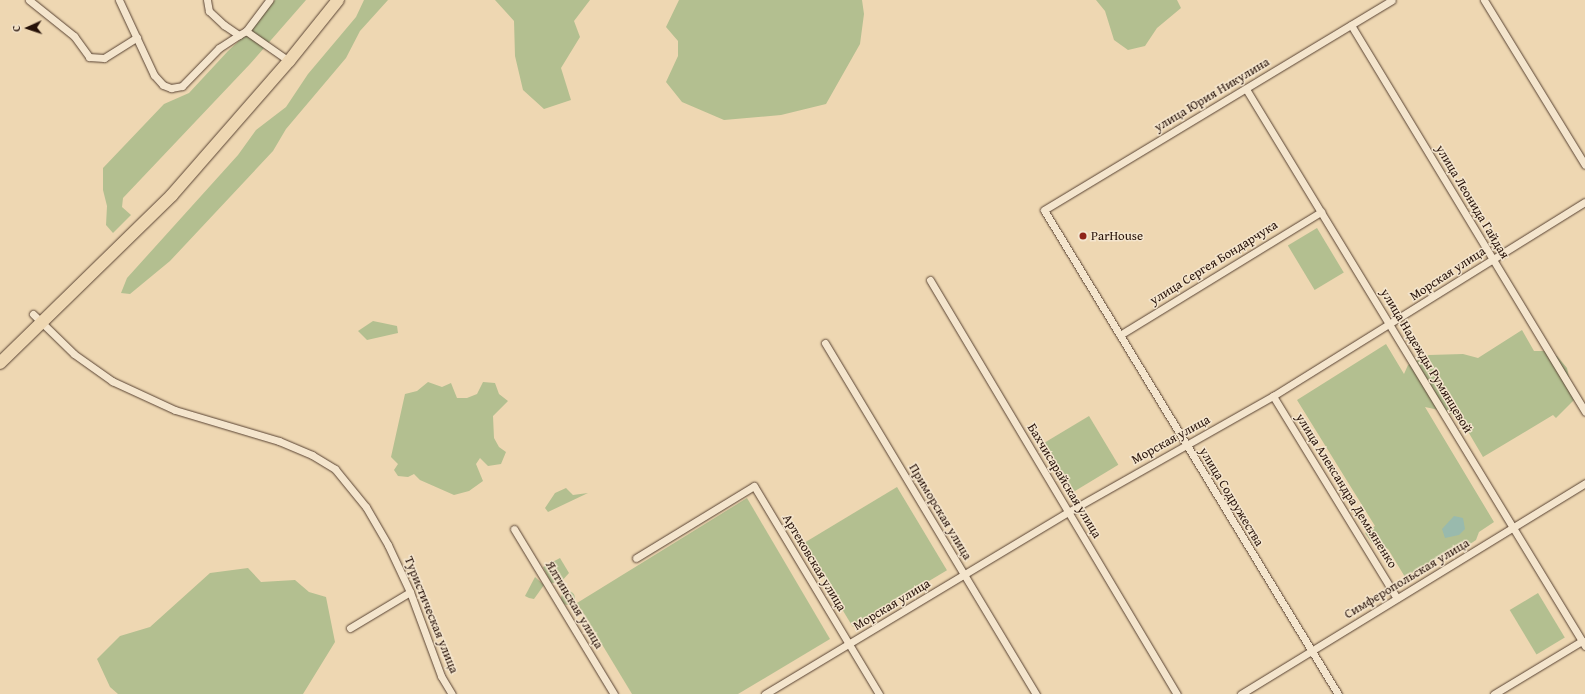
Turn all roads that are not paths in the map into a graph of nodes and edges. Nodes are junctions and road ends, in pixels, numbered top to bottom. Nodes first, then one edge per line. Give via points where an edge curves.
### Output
1 (29, 0) edge
2 (119, 0) edge
3 (206, 0) edge
4 (269, 0) edge
5 (338, 0) edge
6 (1392, 0) edge
7 (1484, 0) edge
8 (1351, 25) junction
9 (242, 33) junction
10 (137, 38) junction
11 (289, 62) junction
12 (1246, 89) junction
13 (1585, 165) edge
14 (1585, 202) edge
15 (1044, 210) joint
16 (1321, 212) junction
17 (1493, 259) junction
18 (930, 280) dead end
19 (33, 314) dead end
20 (42, 324) junction
21 (1390, 325) junction
22 (1120, 335) junction
23 (825, 343) dead end
24 (0, 364) edge
25 (1274, 396) junction
26 (1585, 412) edge
27 (1185, 445) junction
28 (1585, 483) edge
29 (1068, 512) junction
30 (1513, 528) junction
31 (514, 529) dead end
32 (636, 558) dead end
33 (964, 576) junction
34 (410, 592) junction
35 (1397, 598) junction
36 (350, 628) dead end
37 (1583, 643) edge
38 (849, 644) junction
39 (1312, 651) junction
40 (452, 694) edge
41 (614, 694) edge
42 (765, 694) edge
43 (879, 694) edge
44 (1036, 694) edge
45 (1177, 694) edge
46 (1241, 694) edge
47 (1338, 694) edge
48 (1494, 694) edge

1 - 10 street via 74,36 89,57 104,58
2 - 10 street
3 - 9 street via 214,17
4 - 9 street
5 - 11 main road
6 - 8 street, улица Юрия Никулина
7 - 13 street
8 - 12 street, улица Юрия Никулина
8 - 17 street, улица Леонида Гайдая
9 - 10 street via 219,48 187,82 171,88 154,75
9 - 11 street
11 - 20 main road via 172,195
12 - 15 street, улица Юрия Никулина
12 - 16 street, улица Надежды Румянцевой
14 - 17 street, Морская улица
15 - 22 street, улица Содружества
16 - 21 street, улица Надежды Румянцевой
16 - 22 street, улица Сергея Бондарчука
17 - 21 street, Морская улица
17 - 26 street, улица Леонида Гайдая
18 - 29 street, Бахчисарайская улица
19 - 20 street, Туристическая улица
20 - 24 main road
20 - 34 street, Туристическая улица via 74,354 128,389 175,410 279,441 323,460 347,481 366,507 388,545
21 - 25 street, Морская улица
21 - 30 street, улица Надежды Румянцевой
22 - 27 street, улица Содружества
23 - 33 street, Приморская улица
25 - 27 street, Морская улица
25 - 35 street, улица Александра Демьяненко
27 - 29 street, Морская улица
27 - 39 street, улица Содружества
28 - 30 street, Симферопольская улица
29 - 33 street, Морская улица
29 - 45 street, Бахчисарайская улица
30 - 35 street, Симферопольская улица
30 - 37 street, улица Надежды Румянцевой
31 - 41 street, Ялтинская улица
32 - 38 street, Артековская улица via 754,486
33 - 38 street, Морская улица
33 - 44 street, Приморская улица
34 - 36 street
34 - 40 street, Туристическая улица via 441,676
35 - 39 street, Симферопольская улица
37 - 48 street
38 - 42 street, Морская улица
38 - 43 street, Артековская улица
39 - 46 street, Симферопольская улица
39 - 47 street, улица Содружества

